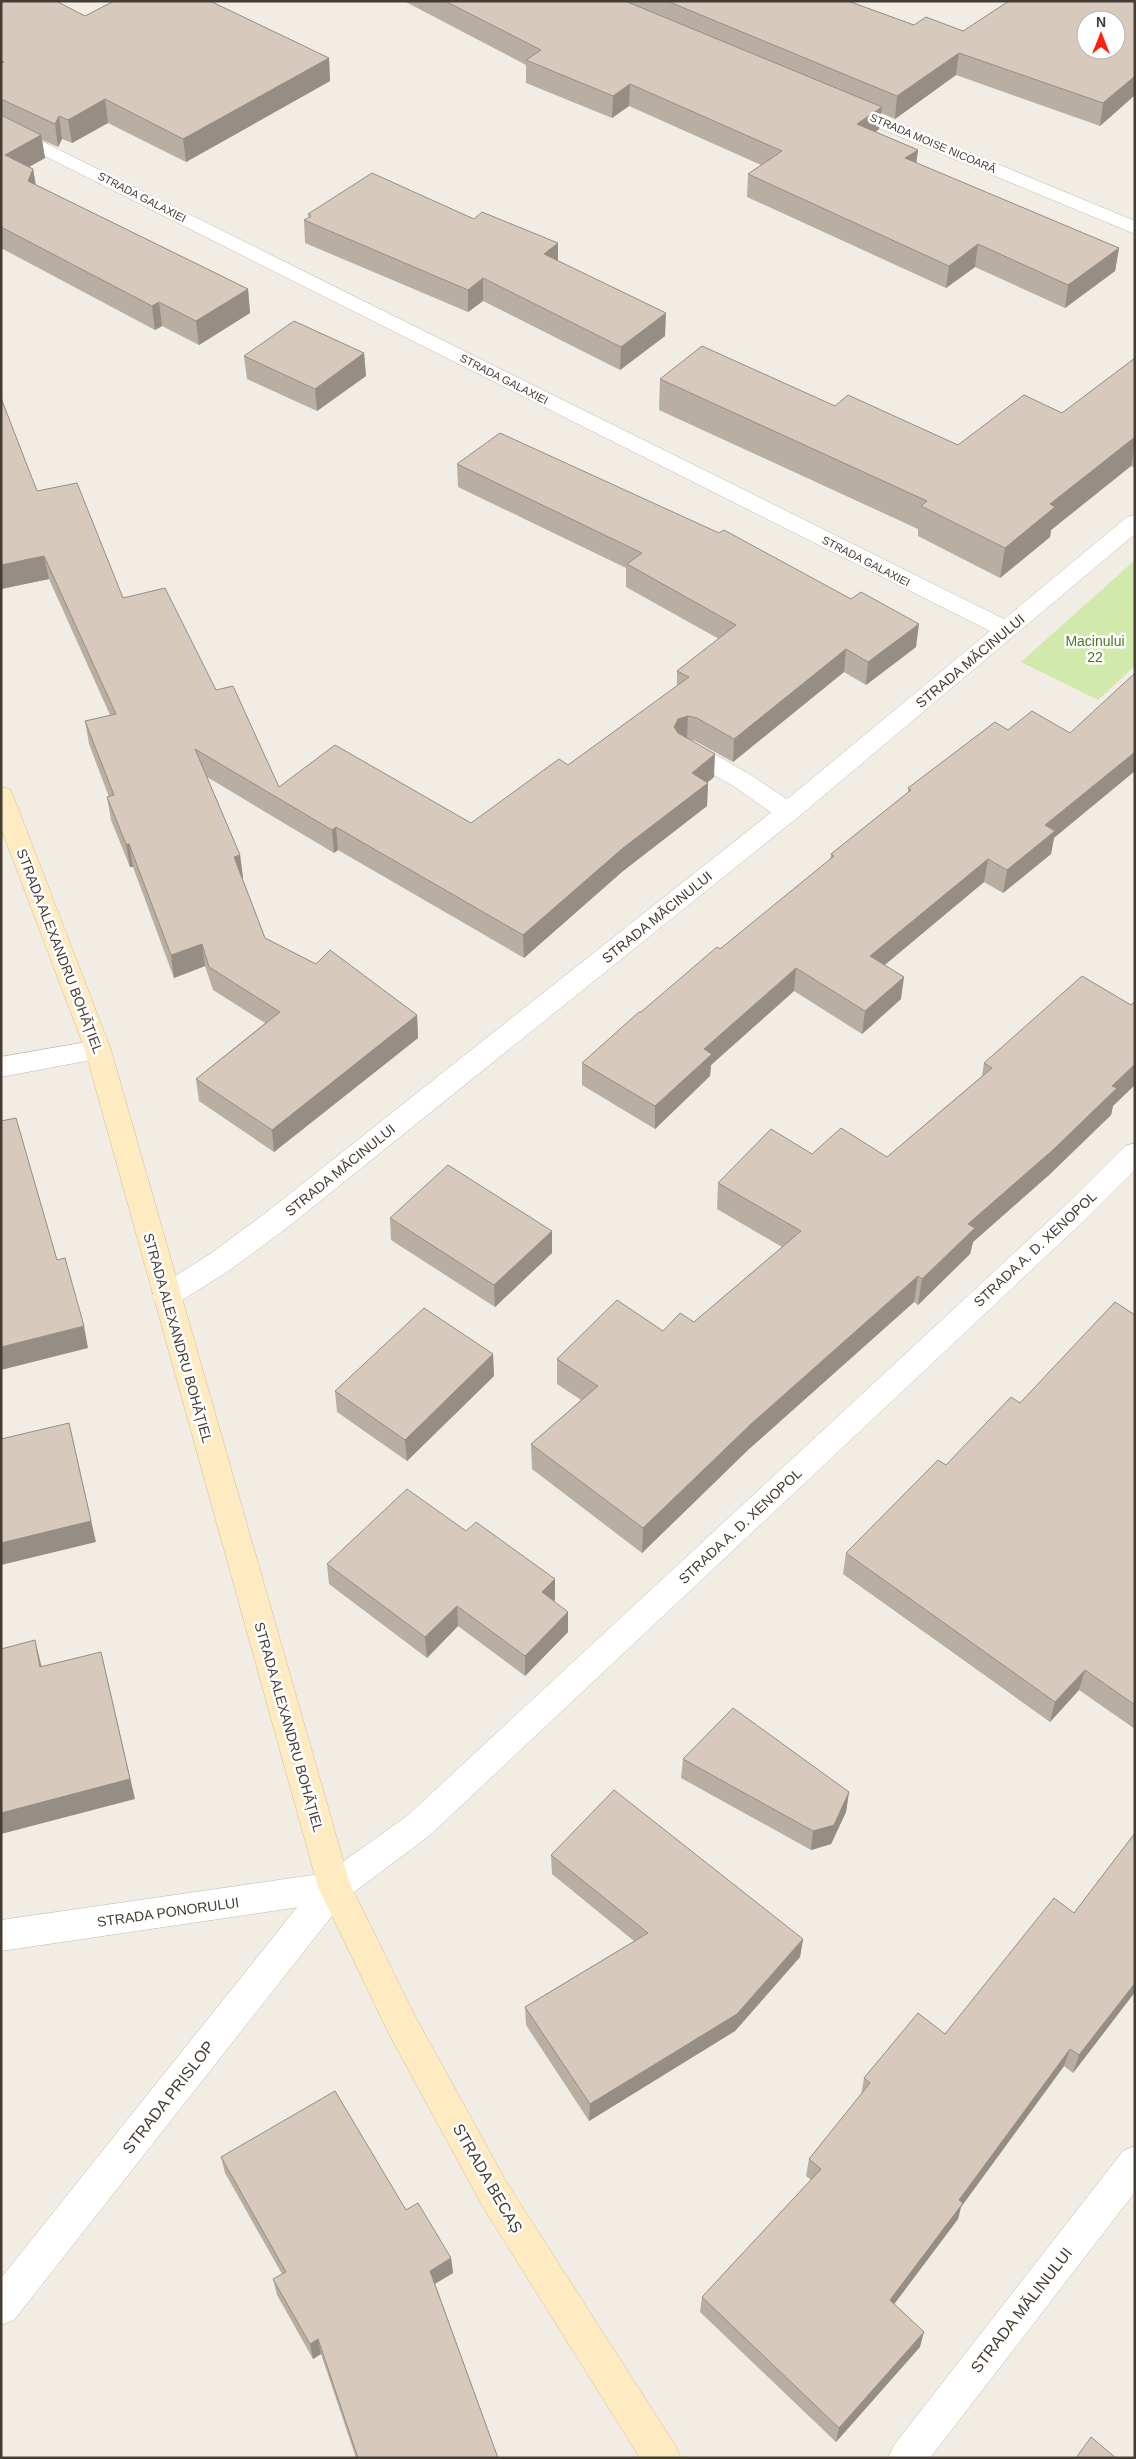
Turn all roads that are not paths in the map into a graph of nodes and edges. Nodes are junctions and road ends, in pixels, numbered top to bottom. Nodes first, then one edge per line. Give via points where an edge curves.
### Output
1 (831, 101) edge
2 (1, 127) edge
3 (1135, 228) edge
4 (1135, 522) edge
5 (1007, 630) junction
6 (687, 749) edge
7 (1, 795) edge
8 (788, 812) junction
9 (98, 1050) junction
10 (1, 1067) edge
11 (1135, 1153) edge
12 (166, 1296) junction
13 (334, 1887) junction
14 (1, 1936) edge
15 (1135, 2163) edge
16 (1, 2307) edge
17 (662, 2458) edge
18 (906, 2458) edge

1 - 3 street, STRADA MOISE NICOARĂ
2 - 5 street, STRADA GALAXIEI
4 - 5 street, STRADA MĂCINULUI
5 - 8 street, STRADA MĂCINULUI
6 - 8 street
7 - 9 main road, STRADA ALEXANDRU BOHĂȚIEL
8 - 12 street, STRADA MĂCINULUI via 278,1219 220,1262
9 - 10 street
9 - 12 main road, STRADA ALEXANDRU BOHĂȚIEL
11 - 13 street, STRADA A. D. XENOPOL via 425,1820
12 - 13 main road, STRADA ALEXANDRU BOHĂȚIEL
13 - 14 street, STRADA PONORULUI
13 - 16 street, STRADA PRISLOP
13 - 17 main road, STRADA BECAȘ via 402,2025 495,2195
15 - 18 street, STRADA MĂLINULUI

